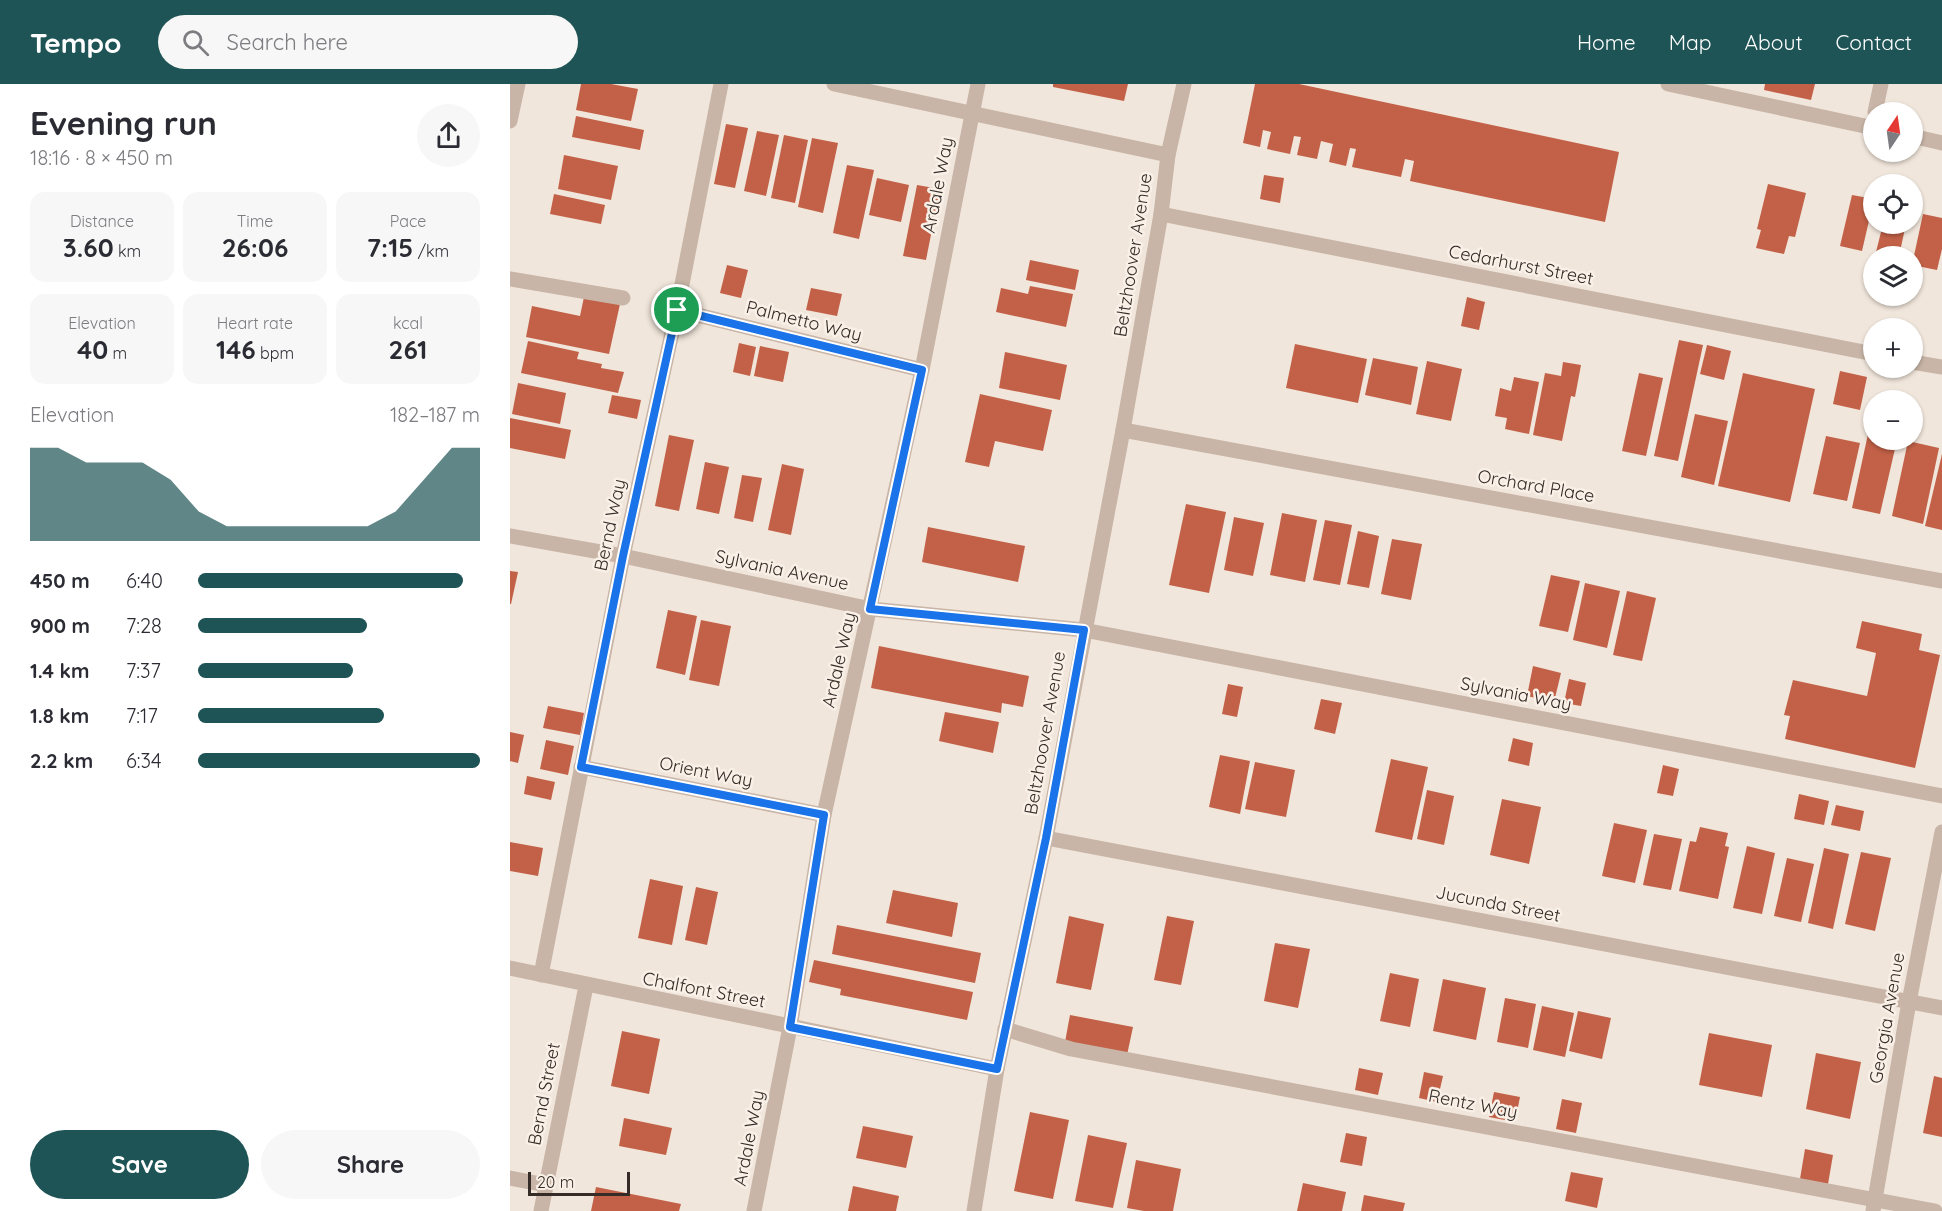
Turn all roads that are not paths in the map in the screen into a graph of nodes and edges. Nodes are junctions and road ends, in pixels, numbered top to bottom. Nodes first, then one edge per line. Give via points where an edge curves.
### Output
1 (518, 84) edge
2 (721, 84) edge
3 (834, 84) edge
4 (978, 84) edge
5 (1184, 84) edge
6 (1668, 84) edge
7 (1881, 84) edge
8 (1878, 102) edge
9 (972, 112) junction
10 (1863, 120) edge
11 (510, 121) edge
12 (1923, 139) edge
13 (1942, 143) edge
14 (1168, 155) junction
15 (1161, 214) junction
16 (510, 279) edge
17 (623, 298) dead end
18 (677, 310) junction
19 (1863, 352) edge
20 (1923, 364) edge
21 (1942, 368) edge
22 (922, 370) junction
23 (1123, 430) junction
24 (510, 536) edge
25 (623, 556) junction
26 (1942, 581) edge
27 (870, 609) junction
28 (1084, 630) junction
29 (581, 767) junction
30 (1942, 796) edge
31 (824, 815) junction
32 (1942, 832) edge
33 (1046, 838) junction
34 (510, 968) edge
35 (541, 975) junction
36 (586, 986) junction
37 (1909, 1002) junction
38 (1942, 1008) edge
39 (790, 1027) junction
40 (1005, 1029) junction
41 (997, 1069) junction
42 (510, 1178) edge
43 (546, 1185) junction
44 (1874, 1205) edge
45 (541, 1211) edge
46 (754, 1211) edge
47 (974, 1211) edge
48 (1935, 1211) edge

1 - 11 street
2 - 18 street, Bernd Way
3 - 9 street
4 - 9 street, Ardale Way
5 - 14 street, Beltzhoover Avenue
6 - 10 street
7 - 8 street
9 - 14 street
9 - 22 street, Ardale Way
12 - 13 street
14 - 15 street, Beltzhoover Avenue
15 - 19 street, Cedarhurst Street
15 - 23 street, Beltzhoover Avenue
16 - 17 street
18 - 22 street, Palmetto Way
18 - 25 street, Bernd Way
20 - 21 street
22 - 27 street, Ardale Way
23 - 26 street, Orchard Place
23 - 28 street, Beltzhoover Avenue
24 - 25 street, Sylvania Avenue
25 - 27 street, Sylvania Avenue
25 - 29 street, Bernd Way
27 - 28 street, Sylvania Avenue
27 - 31 street, Ardale Way
28 - 30 street, Sylvania Way
28 - 33 street, Beltzhoover Avenue
29 - 31 street, Orient Way
29 - 35 street, Bernd Way
31 - 39 street, Ardale Way
32 - 37 street, Georgia Avenue
33 - 37 street, Jucunda Street
33 - 40 street, Beltzhoover Avenue
34 - 35 street, Chalfont Street
35 - 36 street, Chalfont Street
36 - 39 street, Chalfont Street
36 - 43 street, Bernd Street
37 - 38 street, Jucunda Street
37 - 44 street, Georgia Avenue
39 - 41 street, Chalfont Street
39 - 46 street, Ardale Way
40 - 41 street, Beltzhoover Avenue
40 - 44 street, Rentz Way via 1071,1048
41 - 47 street, Beltzhoover Avenue
42 - 43 street
43 - 45 street, Bernd Street
44 - 48 street, Rentz Way

